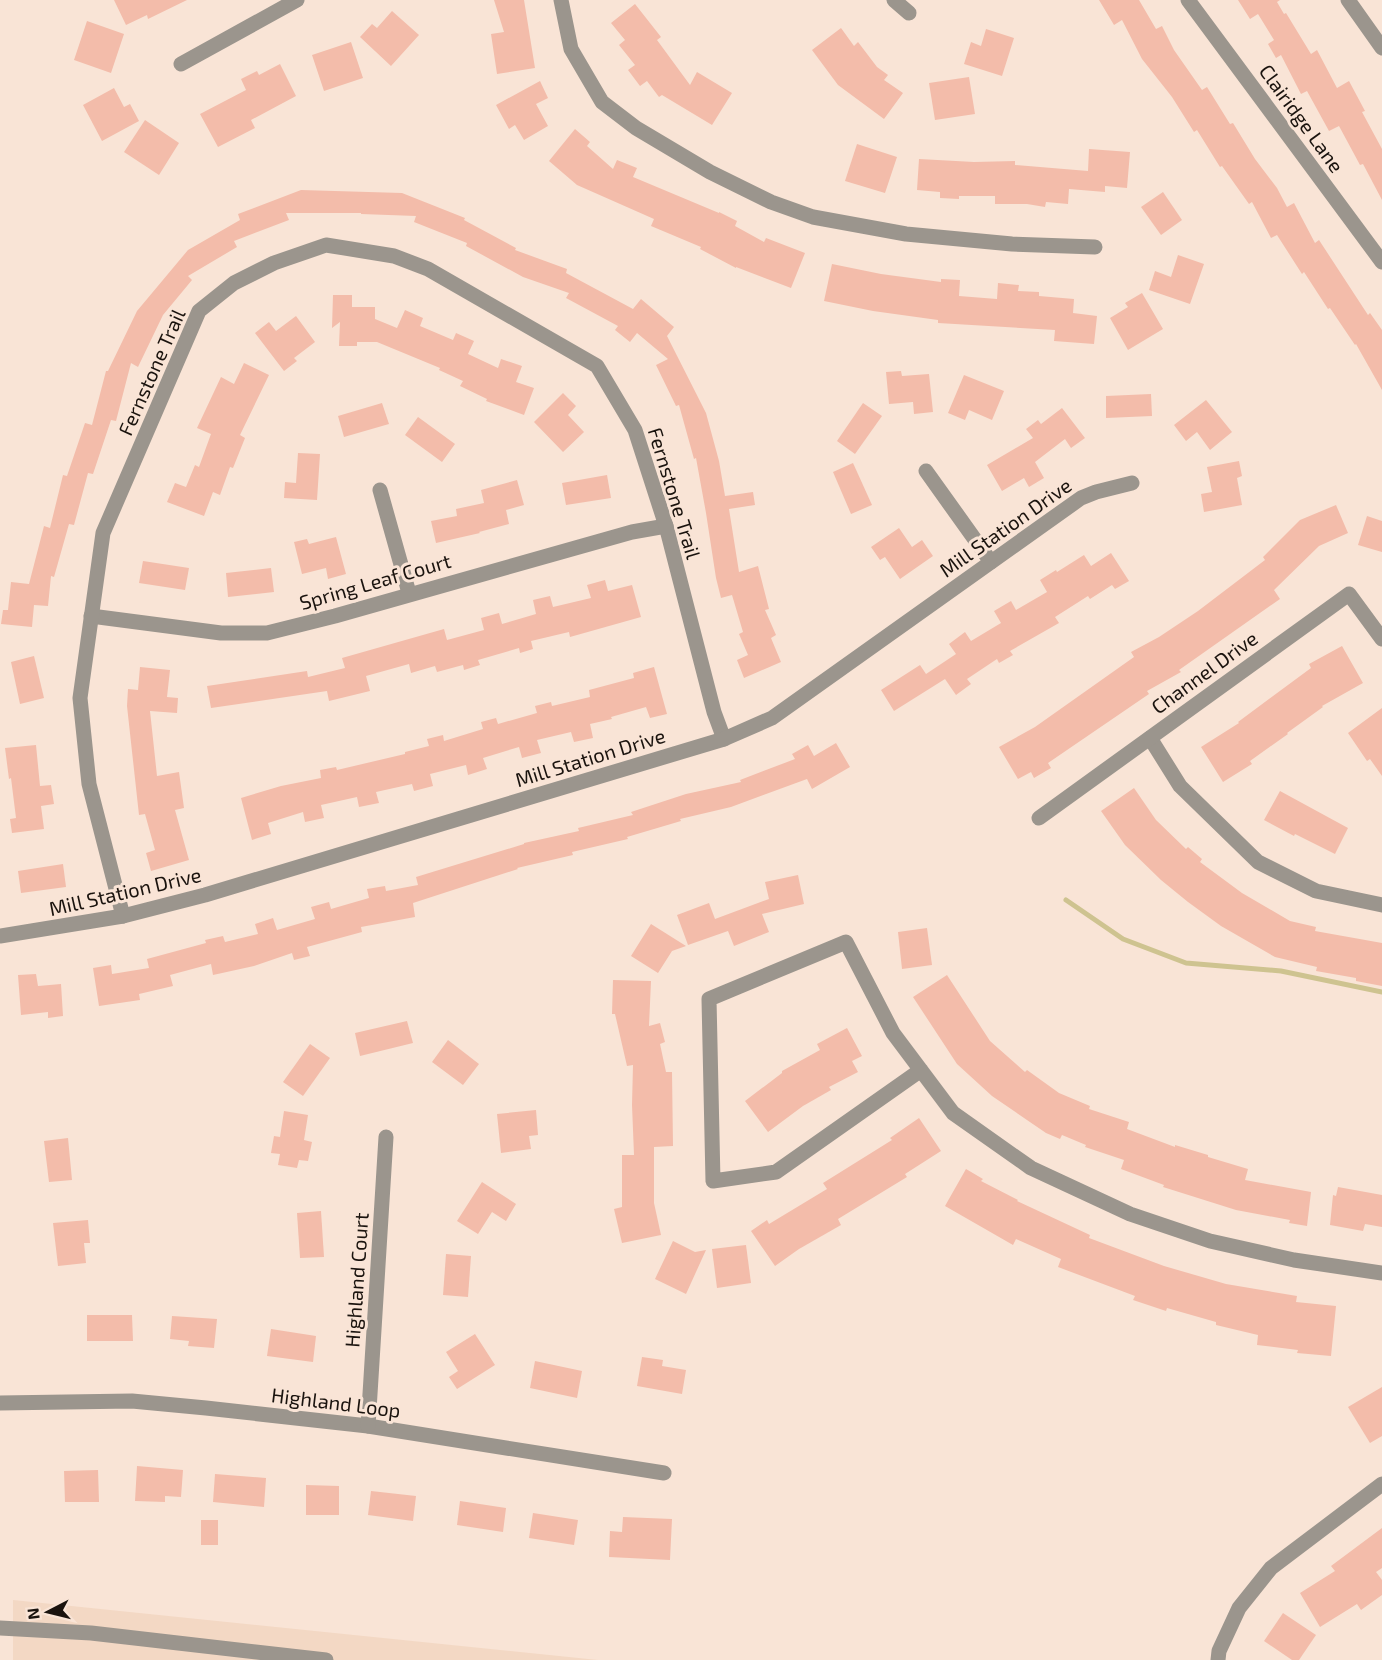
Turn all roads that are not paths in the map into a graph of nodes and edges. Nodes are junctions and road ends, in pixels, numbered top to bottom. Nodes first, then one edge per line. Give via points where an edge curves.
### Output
1 (297, 0) edge
2 (561, 0) edge
3 (894, 0) edge
4 (1188, 0) edge
5 (1348, 0) edge
6 (909, 13) dead end
7 (1382, 48) edge
8 (181, 64) dead end
9 (1095, 247) dead end
10 (1382, 262) edge
11 (926, 471) dead end
12 (1132, 483) dead end
13 (380, 490) dead end
14 (666, 526) junction
15 (991, 562) junction
16 (409, 593) junction
17 (91, 616) junction
18 (1382, 639) edge
19 (1150, 738) junction
20 (724, 739) junction
21 (1039, 818) dead end
22 (1382, 905) edge
23 (123, 916) junction
24 (0, 936) edge
25 (921, 1070) junction
26 (386, 1137) dead end
27 (1382, 1273) edge
28 (0, 1403) edge
29 (368, 1426) junction
30 (664, 1473) dead end
31 (1382, 1484) edge
32 (0, 1628) edge
33 (327, 1660) edge
34 (1218, 1660) edge

1 - 8 street
2 - 9 street via 571,50 602,102 636,128 710,172 771,202 813,217 906,234
3 - 6 street
4 - 10 street, Clairidge Lane
5 - 7 street
11 - 15 street
12 - 15 street, Mill Station Drive via 1081,498
13 - 16 street
14 - 16 street, Spring Leaf Court
14 - 17 street, Fernstone Trail via 635,430 597,366 428,269 393,255 326,245 274,262 234,283 199,311 103,532
14 - 20 street, Fernstone Trail
15 - 20 street, Mill Station Drive via 772,718
16 - 17 street, Spring Leaf Court via 267,633 221,633
17 - 23 street, Fernstone Trail via 80,698 89,784
18 - 19 street, Channel Drive via 1349,594
19 - 21 street, Channel Drive
19 - 22 street via 1180,786 1258,862 1316,891
20 - 23 street, Mill Station Drive via 205,895
23 - 24 street, Mill Station Drive
25 - 25 street via 893,1033 846,942 709,999 713,1181 776,1172
25 - 27 street via 953,1113 1031,1168 1130,1214 1231,1246
26 - 29 street, Highland Court
28 - 29 street, Highland Loop via 132,1401
29 - 30 street, Highland Loop
31 - 34 street via 1271,1568 1239,1608
32 - 33 street via 91,1633

